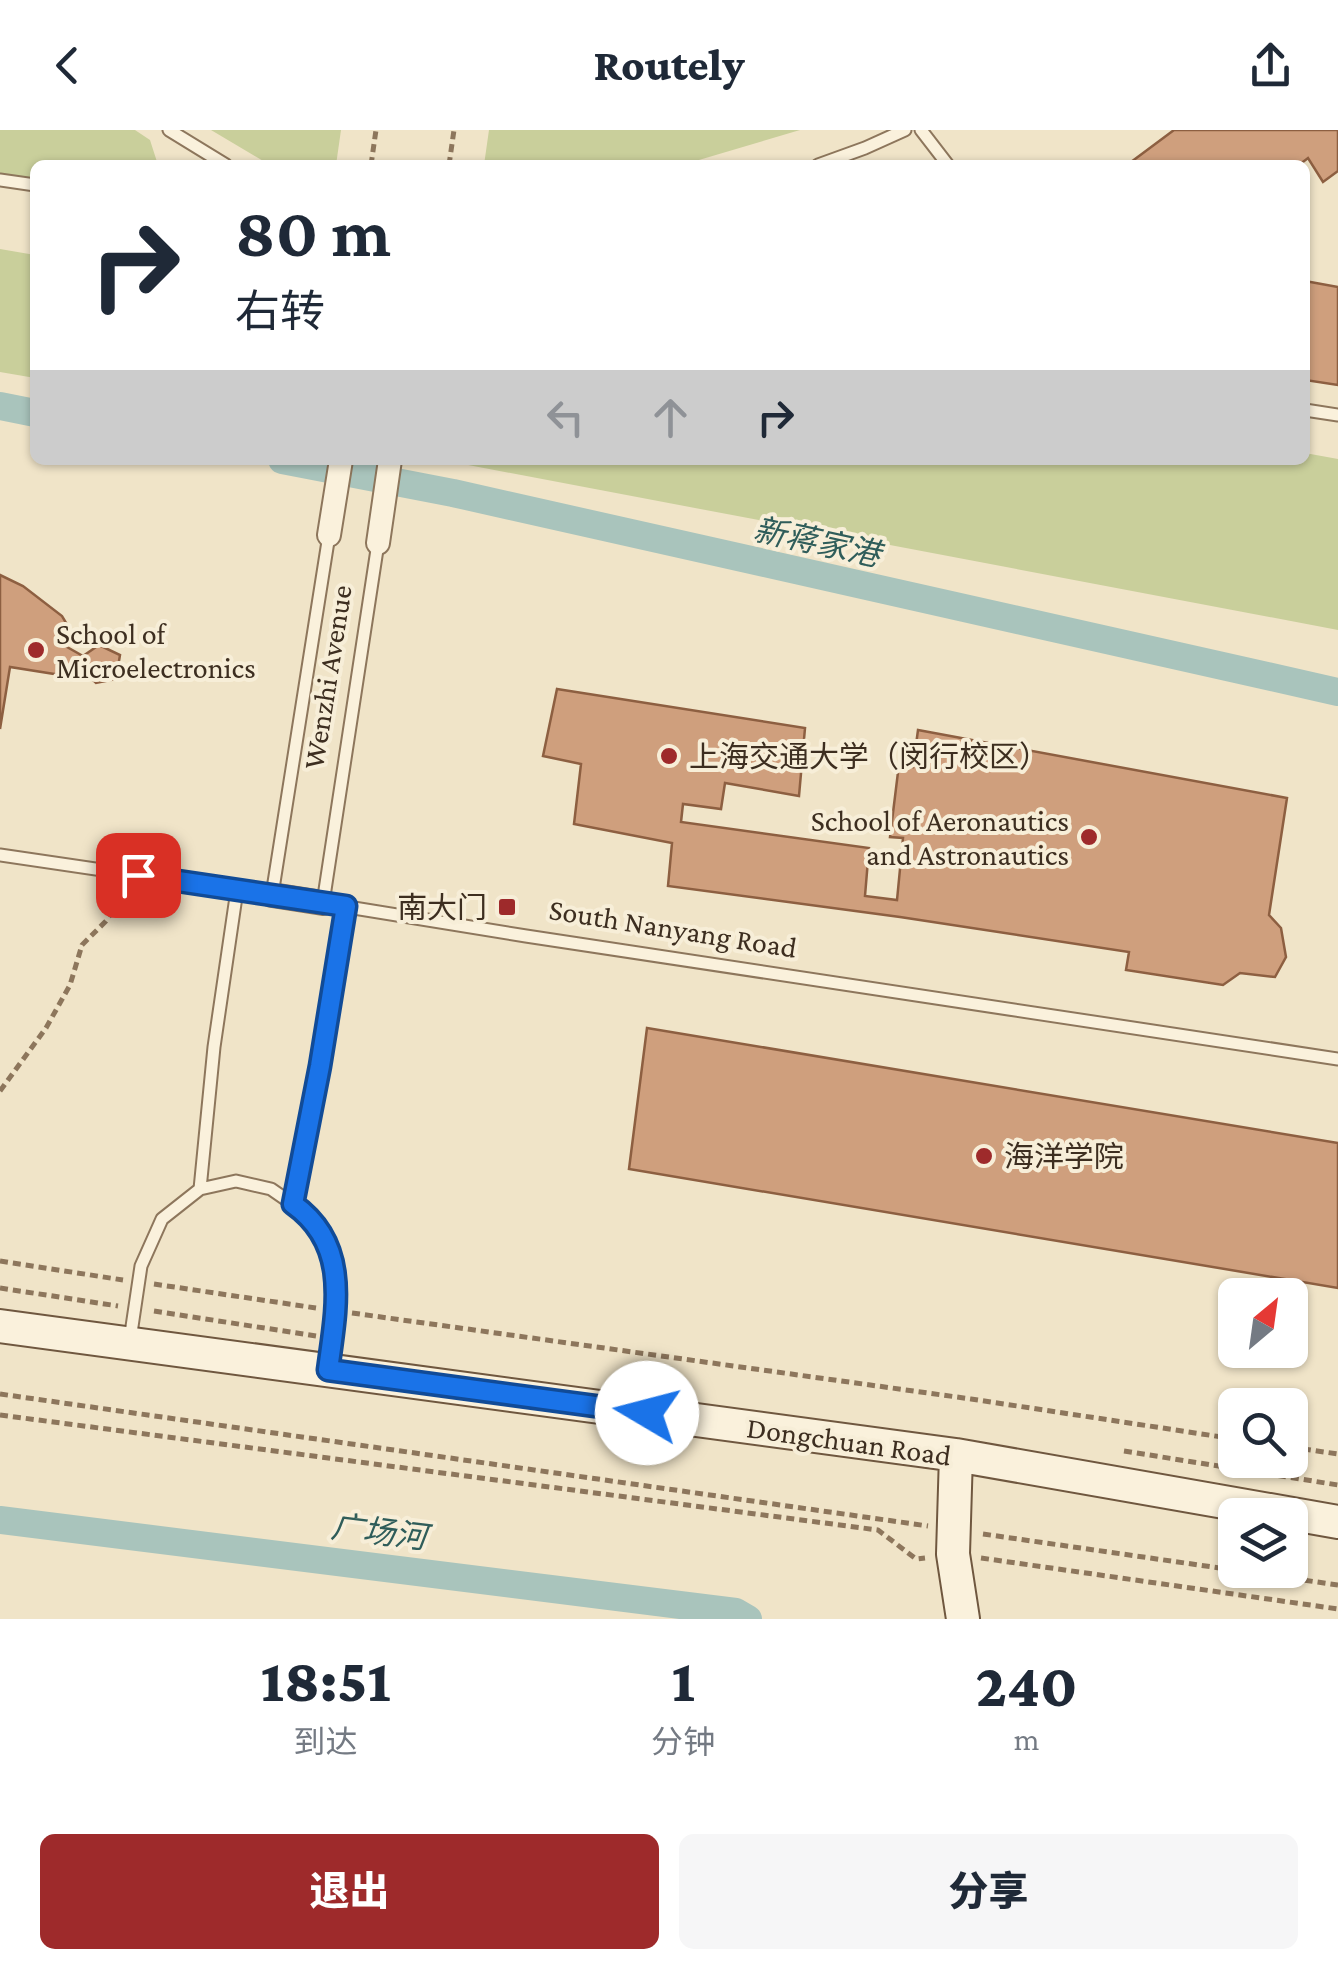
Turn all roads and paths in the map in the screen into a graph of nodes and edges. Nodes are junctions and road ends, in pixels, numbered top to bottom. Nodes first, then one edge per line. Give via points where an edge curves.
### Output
1 (168, 130) edge
2 (376, 130) edge
3 (454, 130) edge
4 (905, 130) edge
5 (921, 130) edge
6 (218, 160) edge
7 (372, 160) edge
8 (449, 160) edge
9 (832, 160) edge
10 (944, 160) edge
11 (0, 180) edge
12 (30, 184) edge
13 (1310, 411) edge
14 (1338, 415) edge
15 (339, 465) edge
16 (389, 465) edge
17 (329, 535) joint
18 (378, 543) joint
19 (0, 855) edge
20 (138, 875) junction
21 (237, 890) junction
22 (272, 895) junction
23 (334, 904) junction
24 (1338, 1060) edge
25 (0, 1091) edge
26 (200, 1189) junction
27 (293, 1204) junction
28 (0, 1261) edge
29 (139, 1282) junction
30 (336, 1311) junction
31 (0, 1326) edge
32 (130, 1343) junction
33 (328, 1370) junction
34 (0, 1394) edge
35 (0, 1415) edge
36 (1218, 1436) edge
37 (1308, 1450) edge
38 (1338, 1454) edge
39 (956, 1455) junction
40 (1338, 1522) edge
41 (953, 1542) junction
42 (1338, 1585) edge
43 (1338, 1609) edge
44 (962, 1619) edge

1 - 6 lane
2 - 7 path
3 - 8 path
4 - 9 lane
5 - 10 lane
11 - 12 lane
13 - 14 lane
15 - 17 street, Wenzhi Avenue
16 - 18 street, Wenzhi Avenue
17 - 22 lane, Wenzhi Avenue
18 - 23 lane, Wenzhi Avenue
19 - 20 lane, South Nanyang Road
20 - 21 lane, South Nanyang Road
20 - 25 path via 82,945 46,1028
21 - 22 lane, South Nanyang Road
21 - 26 lane
22 - 23 street, South Nanyang Road
23 - 24 lane, South Nanyang Road
23 - 27 lane, Wenzhi Avenue via 320,1066
26 - 27 lane via 236,1181
26 - 29 lane via 162,1218
27 - 30 lane via 333,1256
28 - 29 path
29 - 30 path
29 - 32 lane
30 - 33 lane
30 - 36 path
31 - 32 main road, Dongchuan Road
32 - 33 main road, Dongchuan Road
33 - 39 main road, Dongchuan Road
34 - 41 path
35 - 41 path via 878,1530 916,1558
37 - 38 path
39 - 40 main road, Dongchuan Road
39 - 41 main road
41 - 42 path
41 - 43 path
41 - 44 main road

